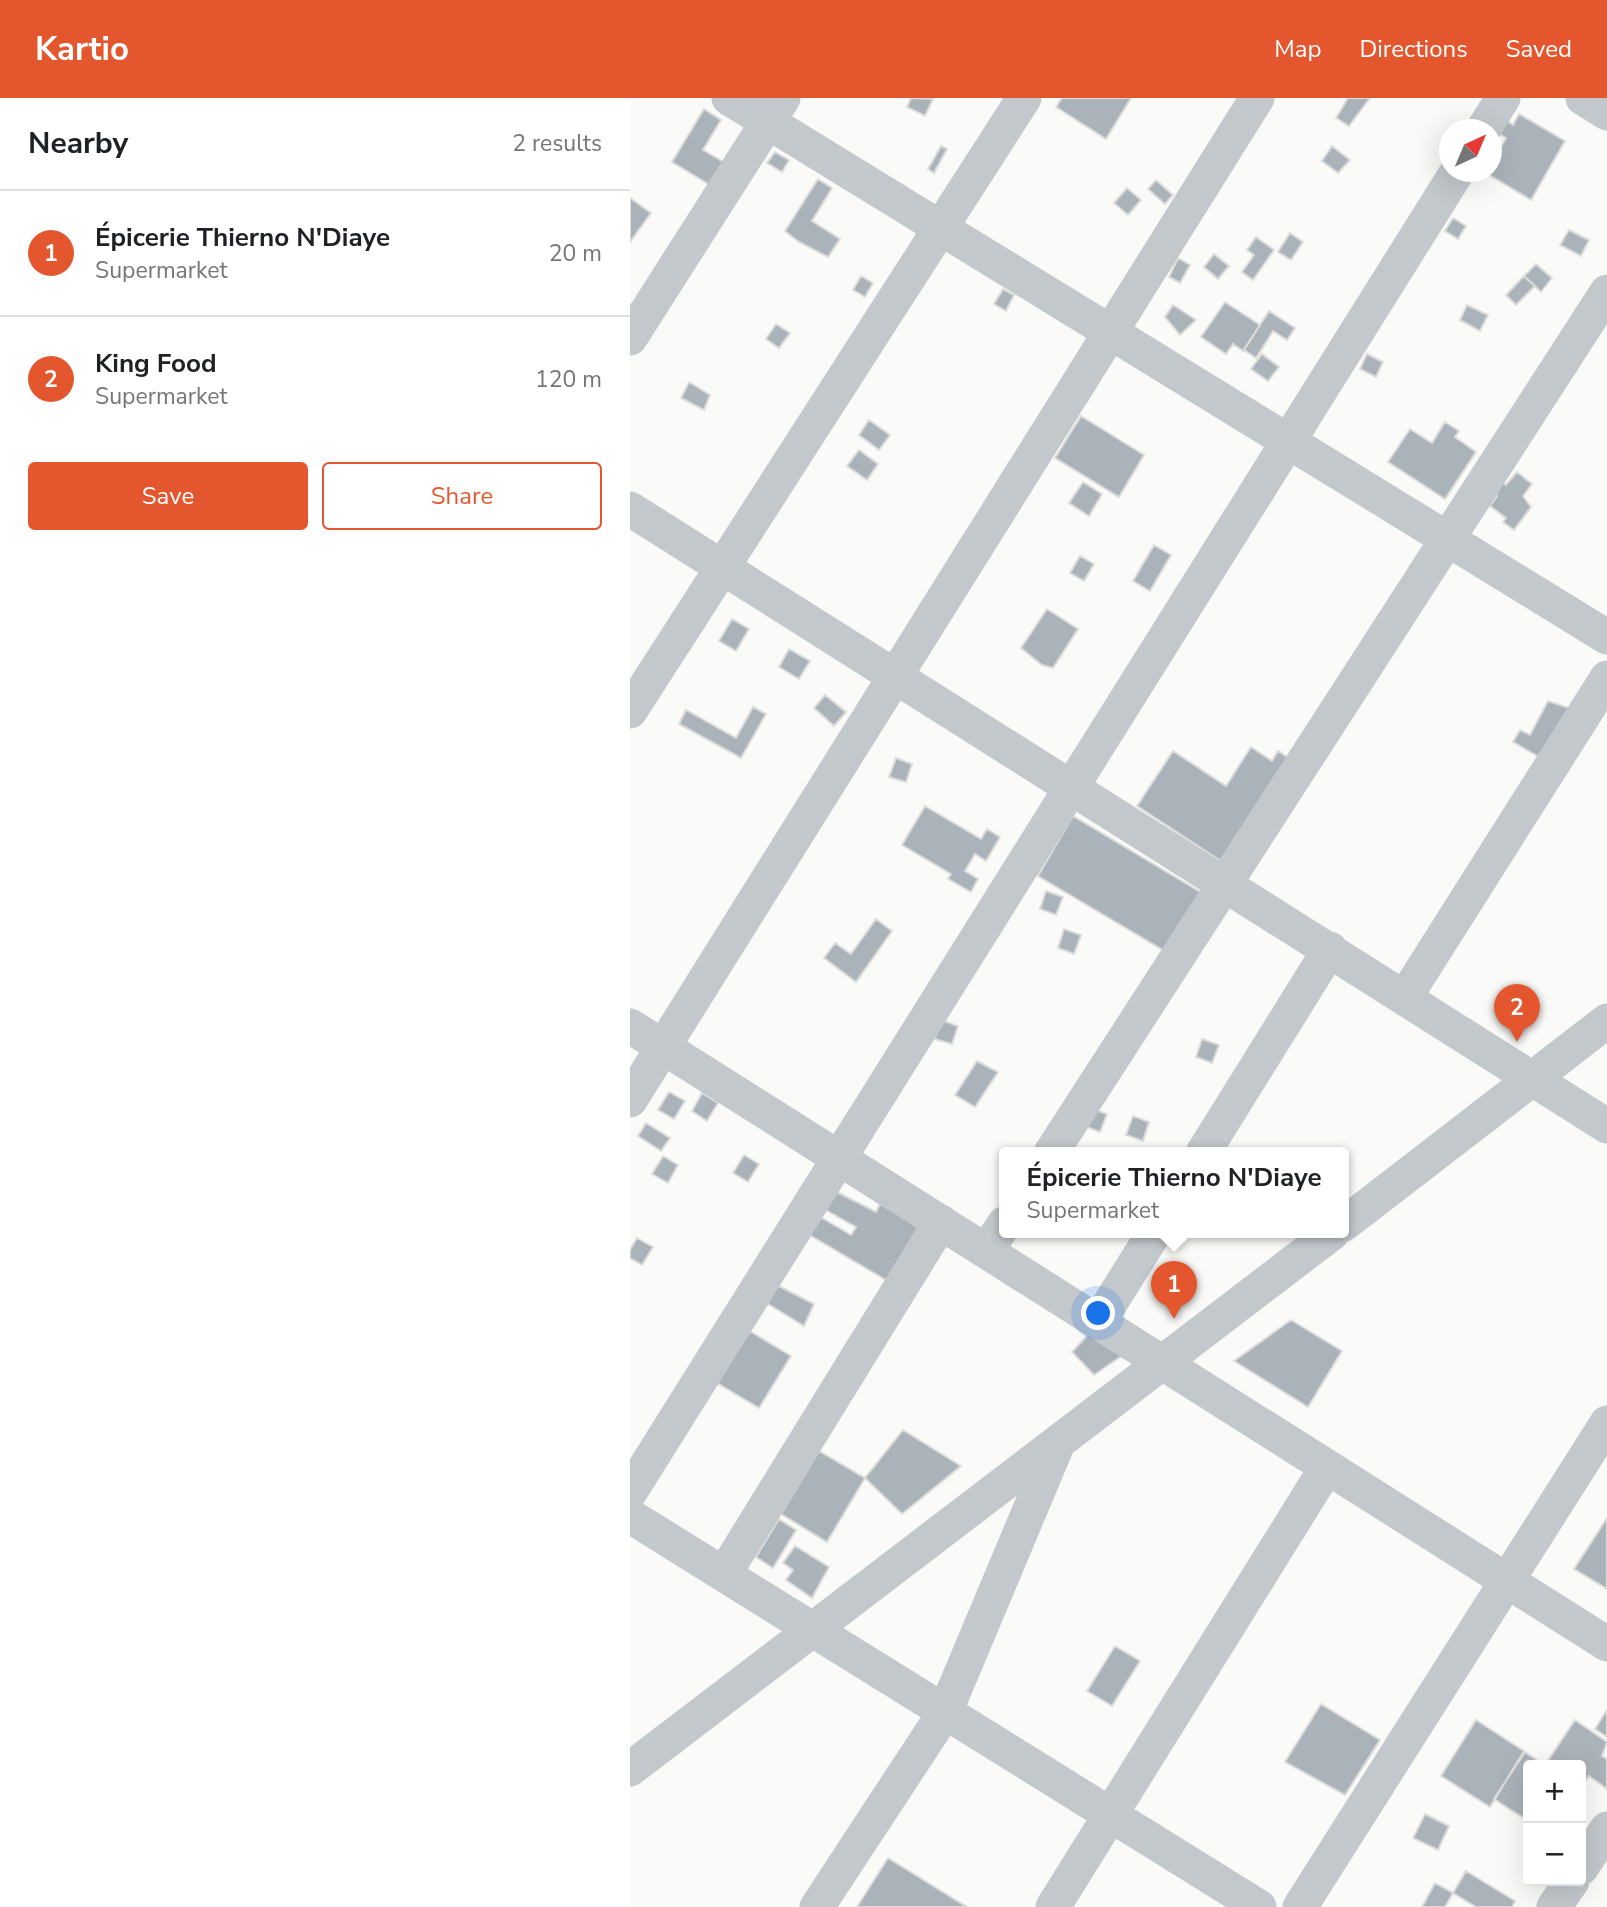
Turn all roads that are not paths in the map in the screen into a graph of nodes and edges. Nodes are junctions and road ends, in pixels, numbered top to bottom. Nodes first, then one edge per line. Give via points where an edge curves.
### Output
1 (729, 98) edge
2 (1024, 98) edge
3 (1256, 98) edge
4 (1503, 98) edge
5 (1583, 98) edge
6 (776, 110) edge
7 (1607, 113) edge
8 (1490, 119) edge
9 (1451, 182) edge
10 (940, 228) junction
11 (1607, 292) edge
12 (1109, 332) junction
13 (630, 338) edge
14 (1288, 441) junction
15 (630, 509) edge
16 (1448, 540) junction
17 (722, 568) junction
18 (1607, 637) edge
19 (895, 676) junction
20 (1607, 678) edge
21 (630, 711) edge
22 (1072, 787) junction
23 (1226, 884) junction
24 (1329, 949) junction
25 (1405, 997) junction
26 (1607, 1021) edge
27 (630, 1026) edge
28 (664, 1047) junction
29 (1534, 1078) junction
30 (630, 1100) edge
31 (1607, 1126) edge
32 (1055, 1147) edge
33 (1207, 1147) edge
34 (839, 1158) junction
35 (1349, 1220) edge
36 (941, 1222) junction
37 (995, 1237) edge
38 (1151, 1238) edge
39 (1326, 1238) edge
40 (1099, 1321) junction
41 (1164, 1363) junction
42 (1607, 1423) edge
43 (1058, 1443) junction
44 (1327, 1467) junction
45 (630, 1492) edge
46 (630, 1516) edge
47 (724, 1574) junction
48 (1507, 1579) junction
49 (811, 1629) junction
50 (1607, 1644) edge
51 (945, 1712) junction
52 (630, 1769) edge
53 (1109, 1814) junction
54 (1607, 1829) edge
55 (1586, 1860) edge
56 (1569, 1886) edge
57 (817, 1907) edge
58 (1053, 1907) edge
59 (1259, 1907) edge
60 (1300, 1907) edge
61 (1554, 1907) edge

1 - 6 street
2 - 10 street
3 - 12 street
4 - 8 street
5 - 7 street
6 - 10 street
6 - 13 street
9 - 14 street
10 - 12 street
10 - 17 street
11 - 16 street
12 - 14 street
12 - 19 street
14 - 16 street
14 - 22 street
15 - 17 street
16 - 18 street
16 - 23 street
17 - 19 street
17 - 21 street
19 - 22 street
19 - 28 street
20 - 25 street
22 - 23 street
22 - 34 street
23 - 24 street
23 - 32 street
24 - 25 street
24 - 33 street
25 - 29 street
26 - 29 street
27 - 28 street
28 - 30 street
28 - 34 street
29 - 31 street
29 - 35 street
34 - 36 street
34 - 45 street
36 - 37 street
36 - 47 street
37 - 40 street
38 - 40 street
39 - 41 street
40 - 41 street
41 - 43 street
41 - 44 street
42 - 48 street
43 - 49 street
43 - 51 street
44 - 48 street
44 - 53 street
46 - 47 street
47 - 49 street
48 - 50 street
48 - 60 street
49 - 51 street
49 - 52 street
51 - 53 street
51 - 57 street
53 - 58 street
53 - 59 street
54 - 55 street
56 - 61 street

